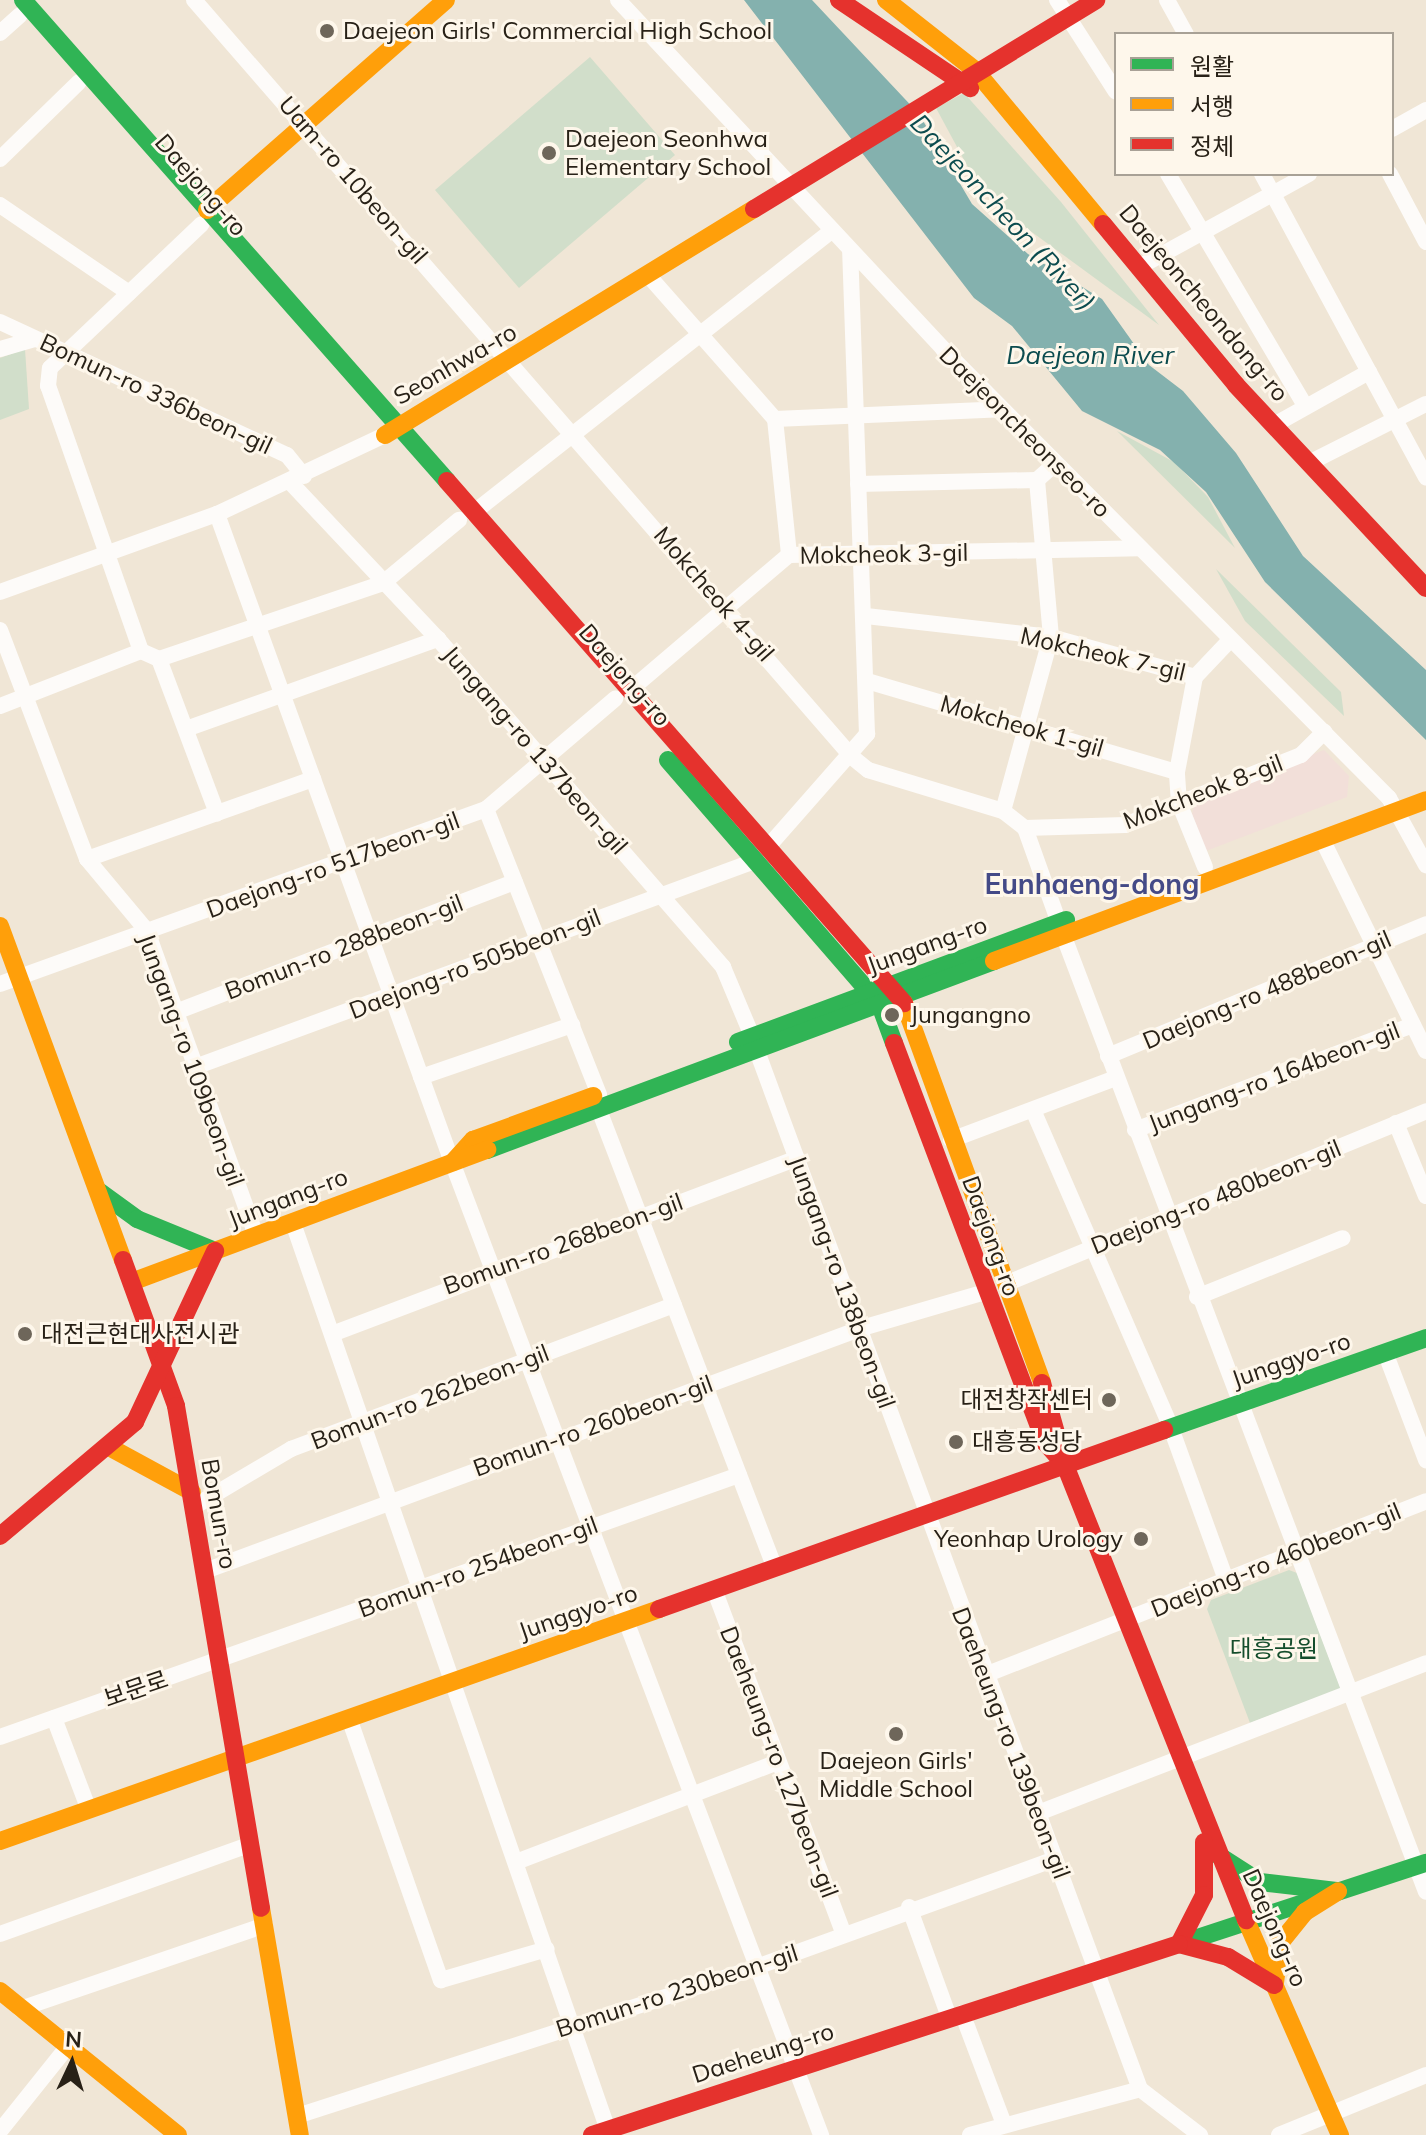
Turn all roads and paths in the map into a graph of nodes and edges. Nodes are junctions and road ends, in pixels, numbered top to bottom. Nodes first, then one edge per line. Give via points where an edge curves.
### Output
1 (8, 0) edge
2 (194, 0) edge
3 (446, 0) edge
4 (618, 0) edge
5 (839, 0) edge
6 (886, 0) edge
7 (902, 0) edge
8 (1096, 0) edge
9 (1167, 0) edge
10 (25, 5) edge
11 (1062, 8) edge
12 (922, 22) junction
13 (1185, 32) edge
14 (0, 33) edge
15 (969, 74) junction
16 (79, 82) junction
17 (1114, 89) edge
18 (1426, 110) edge
19 (304, 124) junction
20 (1394, 128) edge
21 (1038, 140) junction
22 (0, 159) edge
23 (1169, 176) edge
24 (1263, 176) edge
25 (1305, 176) edge
26 (1391, 176) edge
27 (789, 186) junction
28 (1273, 194) junction
29 (0, 205) edge
30 (205, 217) junction
31 (831, 231) junction
32 (1205, 231) junction
33 (1425, 238) edge
34 (850, 251) junction
35 (1139, 267) junction
36 (647, 274) junction
37 (129, 293) junction
38 (0, 322) edge
39 (34, 339) junction
40 (701, 340) junction
41 (0, 349) edge
42 (65, 353) junction
43 (511, 360) junction
44 (1369, 372) junction
45 (1426, 404) edge
46 (1305, 406) junction
47 (1001, 409) junction
48 (852, 417) junction
49 (775, 419) junction
50 (1395, 420) junction
51 (1274, 425) junction
52 (391, 430) junction
53 (575, 433) junction
54 (1056, 463) junction
55 (1309, 463) junction
56 (1426, 477) edge
57 (297, 479) junction
58 (1037, 480) junction
59 (858, 484) junction
60 (217, 514) junction
61 (466, 516) junction
62 (1139, 548) junction
63 (1041, 551) junction
64 (860, 554) junction
65 (107, 555) junction
66 (789, 555) junction
67 (383, 583) junction
68 (1424, 583) edge
69 (0, 592) edge
70 (726, 606) junction
71 (866, 616) junction
72 (257, 625) junction
73 (0, 630) edge
74 (1051, 637) junction
75 (438, 639) junction
76 (1230, 640) junction
77 (141, 651) junction
78 (159, 659) junction
79 (1195, 677) junction
80 (867, 681) junction
81 (622, 695) junction
82 (283, 696) junction
83 (26, 697) junction
84 (0, 706) edge
85 (1024, 727) junction
86 (186, 729) junction
87 (1324, 732) junction
88 (852, 757) junction
89 (542, 761) junction
90 (1177, 772) junction
91 (313, 779) junction
92 (1426, 784) edge
93 (1407, 801) edge
94 (1179, 803) junction
95 (486, 809) junction
96 (1003, 811) junction
97 (217, 813) junction
98 (1025, 828) junction
99 (1322, 839) junction
100 (761, 855) junction
101 (87, 859) junction
102 (343, 863) junction
103 (1426, 865) edge
104 (1205, 867) junction
105 (515, 882) junction
106 (661, 893) junction
107 (1426, 924) edge
108 (0, 926) edge
109 (1061, 930) junction
110 (147, 931) junction
111 (370, 937) junction
112 (538, 939) junction
113 (1374, 946) junction
114 (19, 977) junction
115 (0, 984) edge
116 (878, 993) junction
117 (902, 997) junction
118 (392, 998) junction
119 (173, 1013) junction
120 (572, 1025) junction
121 (1413, 1025) junction
122 (755, 1043) junction
123 (1426, 1051) edge
124 (1108, 1056) junction
125 (195, 1067) junction
126 (421, 1077) junction
127 (1116, 1078) junction
128 (599, 1102) junction
129 (1033, 1110) junction
130 (1426, 1111) edge
131 (1396, 1123) junction
132 (1135, 1130) junction
133 (951, 1140) junction
134 (797, 1158) junction
135 (452, 1162) junction
136 (99, 1191) junction
137 (1426, 1196) edge
138 (639, 1215) junction
139 (1167, 1217) junction
140 (293, 1223) junction
141 (256, 1235) junction
142 (1343, 1238) dead end
143 (1093, 1248) junction
144 (215, 1251) junction
145 (494, 1270) junction
146 (134, 1281) junction
147 (1005, 1284) junction
148 (985, 1292) junction
149 (1197, 1297) junction
150 (674, 1305) junction
151 (862, 1328) junction
152 (332, 1334) junction
153 (1426, 1338) edge
154 (1385, 1352) junction
155 (163, 1360) junction
156 (529, 1360) junction
157 (704, 1385) junction
158 (1236, 1405) junction
159 (363, 1422) junction
160 (1171, 1428) junction
161 (557, 1442) junction
162 (111, 1448) junction
163 (1426, 1460) edge
164 (1065, 1465) junction
165 (739, 1475) junction
166 (193, 1499) junction
167 (390, 1499) junction
168 (1426, 1501) edge
169 (924, 1515) junction
170 (589, 1527) junction
171 (0, 1536) edge
172 (1294, 1553) junction
173 (775, 1568) junction
174 (205, 1571) junction
175 (1226, 1580) junction
176 (421, 1587) junction
177 (714, 1589) junction
178 (1126, 1619) junction
179 (624, 1621) junction
180 (218, 1660) junction
181 (1426, 1663) edge
182 (985, 1675) junction
183 (454, 1681) junction
184 (1349, 1693) junction
185 (54, 1718) junction
186 (349, 1718) junction
187 (0, 1737) edge
188 (236, 1758) junction
189 (1180, 1758) junction
190 (778, 1762) junction
191 (689, 1797) junction
192 (89, 1810) junction
193 (1038, 1813) junction
194 (1203, 1822) junction
195 (0, 1841) edge
196 (251, 1844) junction
197 (1216, 1854) junction
198 (1055, 1859) junction
199 (516, 1862) junction
200 (1422, 1864) edge
201 (1338, 1891) junction
202 (1426, 1892) edge
203 (909, 1907) junction
204 (1247, 1918) junction
205 (265, 1925) junction
206 (0, 1934) edge
207 (844, 1934) junction
208 (1179, 1944) junction
209 (547, 1949) junction
210 (754, 1968) junction
211 (1098, 1970) junction
212 (1274, 1985) junction
213 (0, 1991) edge
214 (20, 2009) junction
215 (956, 2015) junction
216 (573, 2026) junction
217 (65, 2050) junction
218 (1426, 2059) edge
219 (795, 2067) junction
220 (1426, 2072) edge
221 (1140, 2089) junction
222 (1332, 2115) junction
223 (1004, 2124) junction
224 (0, 2131) edge
225 (299, 2131) edge
226 (600, 2133) edge
227 (5, 2135) edge
228 (178, 2135) edge
229 (821, 2135) edge
230 (970, 2135) edge
231 (1200, 2135) edge
232 (1279, 2135) edge
233 (1340, 2135) edge

1 - 10 main road, Daejong-ro
2 - 19 street, Uam-ro 10beon-gil
3 - 19 main road
4 - 27 street, Daejeoncheonseo-ro
5 - 21 main road
6 - 12 main road
7 - 12 street, Daejeoncheondong-ro
8 - 11 main road, Seonhwa-ro
9 - 13 street
10 - 14 street
10 - 16 main road, Daejong-ro
10 - 30 main road, Daejong-ro
11 - 15 main road, Seonhwa-ro
11 - 17 street
12 - 15 main road, Daejeoncheondong-ro
15 - 21 main road, Daejeoncheondong-ro
15 - 27 main road, Seonhwa-ro
16 - 22 street
16 - 30 main road, Daejong-ro
18 - 20 street
19 - 30 main road
19 - 43 street, Uam-ro 10beon-gil
21 - 35 main road, Daejeoncheondong-ro
23 - 32 street
24 - 28 street
25 - 28 street
26 - 33 street
27 - 31 street, Daejeoncheonseo-ro
27 - 36 main road, Seonhwa-ro
28 - 32 street
28 - 44 street
29 - 37 street
30 - 37 street
30 - 52 main road, Daejong-ro
31 - 34 street, Daejeoncheonseo-ro
31 - 40 street
32 - 35 street
32 - 46 street
34 - 47 street, Daejeoncheonseo-ro
34 - 48 street
35 - 51 main road, Daejeoncheondong-ro
36 - 40 street
36 - 43 main road, Seonhwa-ro
37 - 42 street
38 - 39 street, Bomun-ro 336beon-gil
39 - 41 street
39 - 42 street, Bomun-ro 336beon-gil
40 - 49 street
40 - 53 street
42 - 57 street, Bomun-ro 336beon-gil via 287,455
42 - 65 street via 50,368 51,405
43 - 52 main road, Seonhwa-ro
43 - 53 street, Mokcheok 4-gil
44 - 46 street, Daejeoncheondong-ro
44 - 50 street
45 - 50 street
46 - 51 street, Daejeoncheondong-ro
47 - 48 street
47 - 54 street, Daejeoncheonseo-ro
48 - 49 street
48 - 59 street
49 - 66 street
50 - 55 street
50 - 56 street
51 - 55 main road, Daejeoncheondong-ro
52 - 57 street, Seonhwa-ro
52 - 61 main road, Daejong-ro
53 - 61 street
53 - 70 street, Mokcheok 4-gil
54 - 58 street
54 - 62 street, Daejeoncheonseo-ro
55 - 68 main road, Daejeoncheondong-ro
57 - 60 street, Seonhwa-ro
57 - 67 street, Jungang-ro 137beon-gil
58 - 59 street
58 - 63 street
59 - 64 street
60 - 65 street, Seonhwa-ro
60 - 72 street
61 - 67 street
61 - 81 main road, Daejong-ro
62 - 63 street, Mokcheok 3-gil
62 - 76 street, Daejeoncheonseo-ro
63 - 64 street, Mokcheok 3-gil
63 - 74 street
64 - 66 street, Mokcheok 3-gil
64 - 71 street
65 - 69 street, Seonhwa-ro
65 - 77 street
66 - 70 street, Mokcheok 3-gil
67 - 72 street
67 - 75 street, Jungang-ro 137beon-gil
70 - 81 street, Mokcheok 3-gil
70 - 88 street, Mokcheok 4-gil
71 - 74 street, Mokcheok 7-gil
71 - 80 street
72 - 78 street
72 - 82 street
73 - 83 street, Jungang-ro 109beon-gil
74 - 79 street, Mokcheok 7-gil
74 - 85 street
75 - 82 street
75 - 89 street, Jungang-ro 137beon-gil
76 - 79 street, Mokcheok 7-gil
76 - 87 street, Daejeoncheonseo-ro
77 - 78 street
77 - 83 street
78 - 86 street
79 - 90 street
80 - 85 street, Mokcheok 1-gil
80 - 88 street via 867,734
81 - 89 street, Daejong-ro 517beon-gil
81 - 100 main road, Daejong-ro
82 - 86 street
82 - 91 street
83 - 84 street
83 - 101 street, Jungang-ro 109beon-gil
85 - 90 street, Mokcheok 1-gil
85 - 96 street
86 - 97 street
87 - 93 street, Daejeoncheonseo-ro
87 - 94 street, Mokcheok 8-gil via 1301,755
88 - 96 street via 868,770
88 - 100 street
89 - 95 street, Daejong-ro 517beon-gil
89 - 106 street, Jungang-ro 137beon-gil
90 - 94 street
91 - 97 street
91 - 102 street
92 - 93 main road, Jungang-ro
93 - 99 main road, Jungang-ro
93 - 103 street, Daejeoncheonseo-ro
93 - 104 main road, Jungang-ro
94 - 98 street, Mokcheok 8-gil via 1125,825
94 - 104 street
95 - 102 street, Daejong-ro 517beon-gil
95 - 105 street
96 - 98 street
97 - 101 street
98 - 109 street
99 - 109 main road, Jungang-ro
99 - 113 street
100 - 106 street, Daejong-ro 505beon-gil
100 - 116 main road, Daejong-ro
101 - 110 street, Jungang-ro 109beon-gil
102 - 110 street, Daejong-ro 517beon-gil
102 - 111 street
104 - 109 main road, Jungang-ro
105 - 111 street, Bomun-ro 288beon-gil
105 - 112 street
106 - 112 street, Daejong-ro 505beon-gil
106 - 122 street, Jungang-ro 137beon-gil via 723,967
107 - 113 street, Daejong-ro 488beon-gil
108 - 114 main road, Bomun-ro
109 - 116 main road, Jungang-ro
109 - 117 main road, Jungang-ro
109 - 124 street
110 - 114 street, Daejong-ro 517beon-gil
110 - 119 street, Jungang-ro 109beon-gil
111 - 118 street
111 - 119 street, Bomun-ro 288beon-gil
112 - 118 street, Daejong-ro 505beon-gil
112 - 120 street
113 - 121 street
113 - 124 street, Daejong-ro 488beon-gil
114 - 115 street, Daejong-ro 517beon-gil
114 - 136 main road, Bomun-ro
116 - 117 main road, Jungang-ro
116 - 122 main road, Jungang-ro
116 - 148 main road, Daejong-ro
117 - 133 main road, Daejong-ro
118 - 125 street, Daejong-ro 505beon-gil
118 - 126 street
119 - 125 street, Jungang-ro 109beon-gil
120 - 126 street
120 - 128 street
121 - 123 street
121 - 132 street, Jungang-ro 164beon-gil
122 - 128 main road, Jungang-ro
122 - 134 street, Jungang-ro 138beon-gil
124 - 127 street
125 - 141 street, Jungang-ro 109beon-gil
126 - 135 street
127 - 129 street
127 - 132 street
128 - 135 main road, Jungang-ro via 473,1140
128 - 138 street
129 - 133 street
129 - 143 street
130 - 131 street, Daejong-ro 480beon-gil
131 - 137 street
131 - 139 street, Daejong-ro 480beon-gil
132 - 139 street
133 - 147 main road, Daejong-ro
134 - 138 street, Bomun-ro 268beon-gil
134 - 151 street, Jungang-ro 138beon-gil
135 - 140 main road, Jungang-ro
135 - 145 street
136 - 144 main road via 137,1219
136 - 146 main road, Bomun-ro
138 - 145 street, Bomun-ro 268beon-gil
138 - 150 street
139 - 143 street, Daejong-ro 480beon-gil
139 - 149 street
140 - 141 main road, Jungang-ro
140 - 152 street
141 - 144 main road, Jungang-ro
142 - 149 street
143 - 147 street, Daejong-ro 480beon-gil
143 - 160 street
144 - 146 main road
144 - 155 main road, Jungang-ro
145 - 152 street, Bomun-ro 268beon-gil
145 - 156 street
146 - 155 main road, Bomun-ro
147 - 164 main road, Daejong-ro via 1062,1437
148 - 151 street, Bomun-ro 260beon-gil
148 - 164 main road, Daejong-ro via 1045,1442
149 - 158 street
150 - 156 street, Bomun-ro 262beon-gil
150 - 157 street
151 - 157 street, Bomun-ro 260beon-gil
151 - 169 street, Jungang-ro 138beon-gil
152 - 159 street
153 - 154 main road, Junggyo-ro
154 - 158 main road, Junggyo-ro
154 - 163 street
155 - 162 main road, Jungang-ro via 135,1422
155 - 166 main road, Bomun-ro
156 - 159 street, Bomun-ro 262beon-gil
156 - 161 street
157 - 161 street, Bomun-ro 260beon-gil
157 - 165 street
158 - 160 main road, Junggyo-ro
158 - 172 street
159 - 166 street, Bomun-ro 262beon-gil via 291,1449
159 - 167 street
160 - 164 main road, Junggyo-ro
160 - 175 street
161 - 167 street, Bomun-ro 260beon-gil
161 - 170 street
162 - 166 main road
162 - 171 main road, Jungang-ro
164 - 169 main road, Junggyo-ro
164 - 178 main road, Daejong-ro
165 - 170 street, Bomun-ro 254beon-gil
165 - 173 street
166 - 174 main road, Bomun-ro
167 - 174 street, Bomun-ro 260beon-gil
167 - 176 street
168 - 172 street, Daejong-ro 460beon-gil
169 - 173 main road, Junggyo-ro
169 - 182 street, Daeheung-ro 139beon-gil
170 - 176 street, Bomun-ro 254beon-gil
170 - 179 street
172 - 175 street, Daejong-ro 460beon-gil
172 - 184 street
173 - 177 main road, Junggyo-ro
174 - 180 main road, Bomun-ro
175 - 178 street, Daejong-ro 460beon-gil
176 - 180 street, Bomun-ro 254beon-gil
176 - 183 street
177 - 179 main road, Junggyo-ro
177 - 190 street, Daeheung-ro 127beon-gil
178 - 182 street
178 - 189 main road, Daejong-ro
179 - 183 main road, Junggyo-ro
179 - 191 street
180 - 185 street, 보문로
180 - 188 main road, Bomun-ro
181 - 184 street
182 - 193 street, Daeheung-ro 139beon-gil
183 - 186 main road, Junggyo-ro
183 - 199 street
184 - 189 street
184 - 200 street
185 - 187 street, 보문로
185 - 192 street
186 - 188 main road, Junggyo-ro
186 - 209 street via 441,1980
188 - 192 main road, Junggyo-ro
188 - 196 main road, Bomun-ro
189 - 193 street
189 - 194 main road, Daejong-ro
190 - 191 street
190 - 207 street, Daeheung-ro 127beon-gil
191 - 199 street
191 - 210 street
192 - 195 main road, Junggyo-ro
193 - 198 street, Daeheung-ro 139beon-gil
194 - 197 main road, Daejong-ro
194 - 208 main road via 1204,1895
196 - 205 main road, Bomun-ro
196 - 206 street
197 - 201 main road via 1260,1882
197 - 204 main road, Daejong-ro
198 - 203 street, Bomun-ro 230beon-gil
198 - 211 street, Daeheung-ro 139beon-gil
199 - 209 street
200 - 201 main road, Daeheung-ro
200 - 202 street
201 - 204 main road, Daeheung-ro
201 - 212 main road via 1305,1912 1280,1943
203 - 207 street, Bomun-ro 230beon-gil
203 - 215 street
204 - 208 main road, Daeheung-ro
204 - 212 main road, Daejong-ro
205 - 214 street
205 - 225 main road, Bomun-ro
207 - 210 street, Bomun-ro 230beon-gil
208 - 211 main road, Daeheung-ro
208 - 212 main road via 1228,1957
209 - 216 street
210 - 216 street, Bomun-ro 230beon-gil
210 - 219 street
211 - 215 main road, Daeheung-ro
211 - 221 street
212 - 222 main road, Daejong-ro
213 - 214 main road
214 - 217 main road
215 - 219 main road, Daeheung-ro
215 - 223 street
216 - 225 street, Bomun-ro 230beon-gil
216 - 226 street
217 - 224 street
217 - 228 main road
218 - 220 street
219 - 226 main road, Daeheung-ro
219 - 229 street
220 - 222 street
221 - 223 street
221 - 231 street
222 - 232 street
222 - 233 main road, Daejong-ro
223 - 230 street
224 - 227 street

